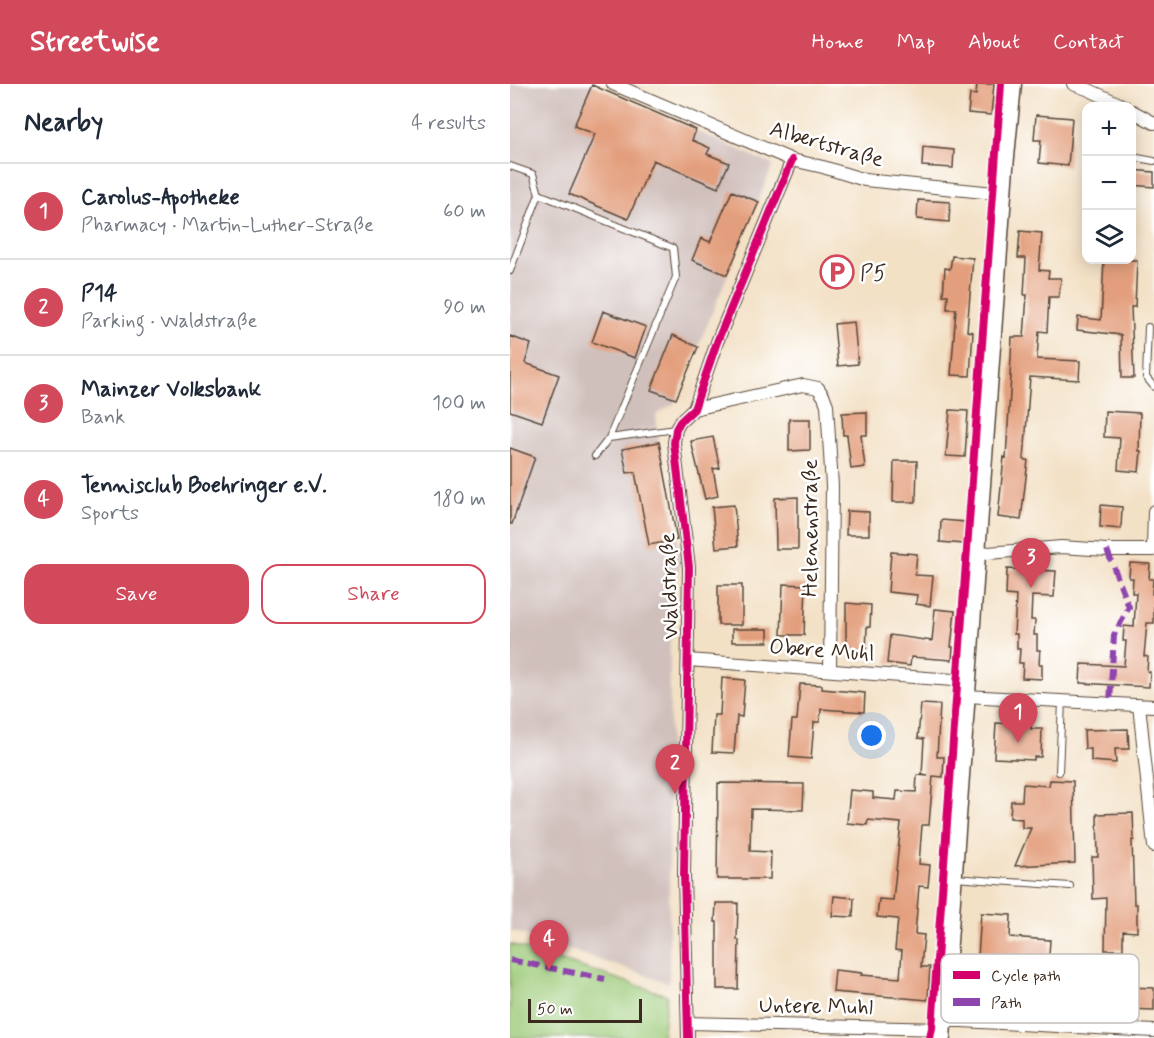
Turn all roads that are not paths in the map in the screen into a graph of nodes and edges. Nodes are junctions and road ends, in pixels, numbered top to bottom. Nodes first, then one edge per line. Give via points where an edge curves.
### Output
1 (613, 84) edge
2 (1013, 84) edge
3 (1073, 84) edge
4 (1115, 102) edge
5 (1136, 114) edge
6 (1154, 123) edge
7 (1136, 158) edge
8 (792, 160) junction
9 (1154, 161) edge
10 (510, 166) edge
11 (538, 194) junction
12 (1004, 194) junction
13 (510, 271) edge
14 (1148, 327) dead end
15 (1154, 387) edge
16 (694, 409) junction
17 (676, 429) junction
18 (609, 438) junction
19 (595, 456) dead end
20 (1154, 511) edge
21 (1153, 550) edge
22 (977, 551) junction
23 (688, 660) junction
24 (830, 670) junction
25 (953, 680) dead end
26 (966, 696) junction
27 (1062, 701) junction
28 (1139, 705) junction
29 (1154, 706) edge
30 (1059, 772) dead end
31 (1154, 846) edge
32 (953, 878) junction
33 (1071, 886) dead end
34 (948, 954) edge
35 (688, 1023) junction
36 (1000, 1023) edge
37 (943, 1029) edge
38 (1154, 1031) edge
39 (688, 1038) edge

1 - 8 street, Albertstraße
2 - 12 main road
3 - 4 street
5 - 6 street
7 - 9 lane
8 - 12 street, Albertstraße via 865,180
8 - 16 street via 717,342
10 - 11 lane via 533,174
11 - 13 lane
11 - 18 lane via 673,248 676,277
12 - 22 main road
14 - 15 lane via 1146,377
16 - 17 street
16 - 24 street, Helenenstraße via 803,385 818,388 824,397 832,486
17 - 18 lane
17 - 23 street, Waldstraße via 674,443 689,567
18 - 19 lane
20 - 21 street
21 - 22 street via 1061,547
22 - 26 main road
23 - 24 street, Obere Muhl
23 - 35 street, Waldstraße via 684,874
24 - 25 street, Obere Muhl
26 - 27 street
26 - 32 main road
27 - 28 street
27 - 30 lane
28 - 29 street
28 - 31 street
32 - 33 lane
32 - 34 main road
35 - 37 street, Untere Muhl
35 - 39 street, Waldstraße
36 - 38 street, Untere Muhl

